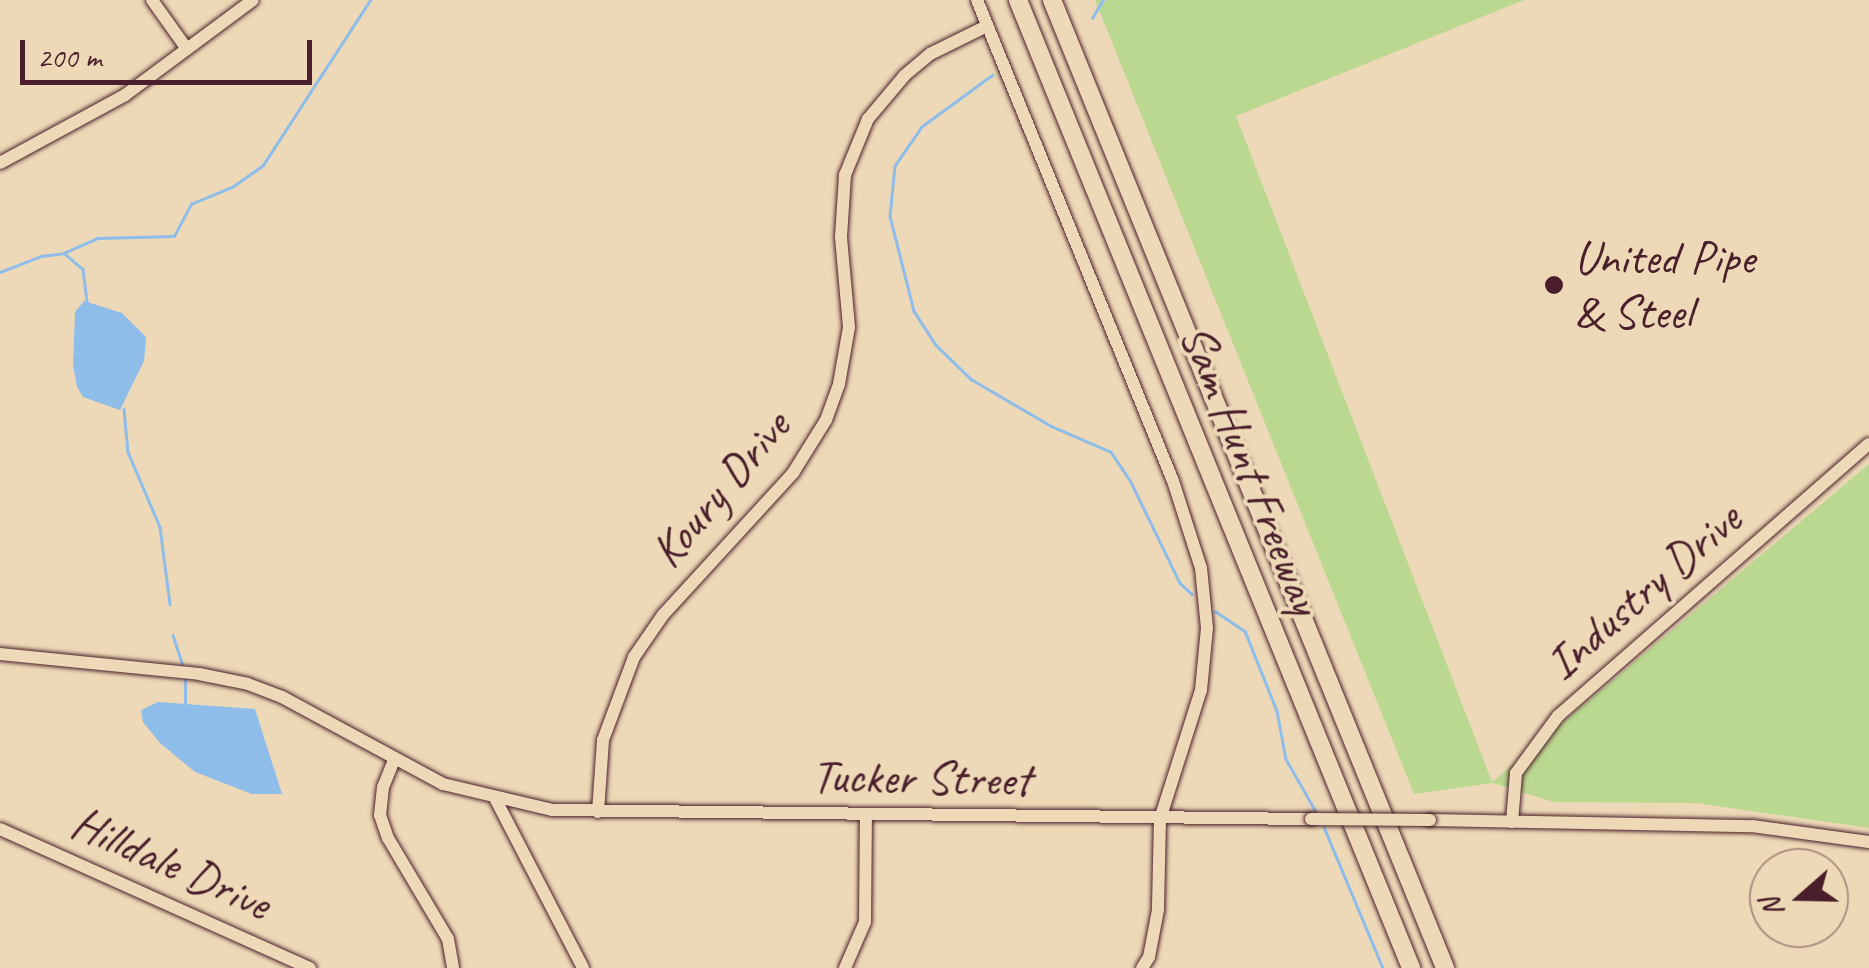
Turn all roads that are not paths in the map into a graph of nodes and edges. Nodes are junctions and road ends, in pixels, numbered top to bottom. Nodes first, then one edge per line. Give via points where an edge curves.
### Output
1 (152, 0) edge
2 (254, 0) edge
3 (977, 0) edge
4 (1018, 0) edge
5 (1052, 0) edge
6 (987, 26) junction
7 (187, 49) junction
8 (0, 163) edge
9 (1869, 444) edge
10 (0, 654) edge
11 (394, 760) junction
12 (496, 800) junction
13 (598, 812) junction
14 (866, 815) junction
15 (1160, 819) junction
16 (1512, 822) junction
17 (0, 829) edge
18 (1869, 842) edge
19 (310, 968) edge
20 (453, 968) edge
21 (582, 968) edge
22 (845, 968) edge
23 (1142, 968) edge
24 (1411, 968) edge
25 (1445, 968) edge

1 - 7 street
2 - 7 street
3 - 6 street
4 - 24 highway, Sam Hunt Freeway
5 - 25 highway, Sam Hunt Freeway
6 - 13 street, Koury Drive via 930,54 868,119 845,175 841,237 850,326 826,420 793,473 662,615 634,657 603,740
6 - 15 street via 1173,481 1201,568 1201,690
7 - 8 street via 125,95
9 - 16 street, Industry Drive via 1558,716 1516,774
10 - 11 street, Tucker Street via 248,684
11 - 12 street, Tucker Street
11 - 20 street via 380,815 448,939
12 - 13 street, Tucker Street
12 - 21 street
13 - 14 street, Tucker Street
14 - 15 street, Tucker Street
14 - 22 street via 865,922
15 - 16 street, Tucker Street, bridge
15 - 23 street via 1158,910
16 - 18 street, Tucker Street via 1752,826
17 - 19 street, Hilldale Drive

